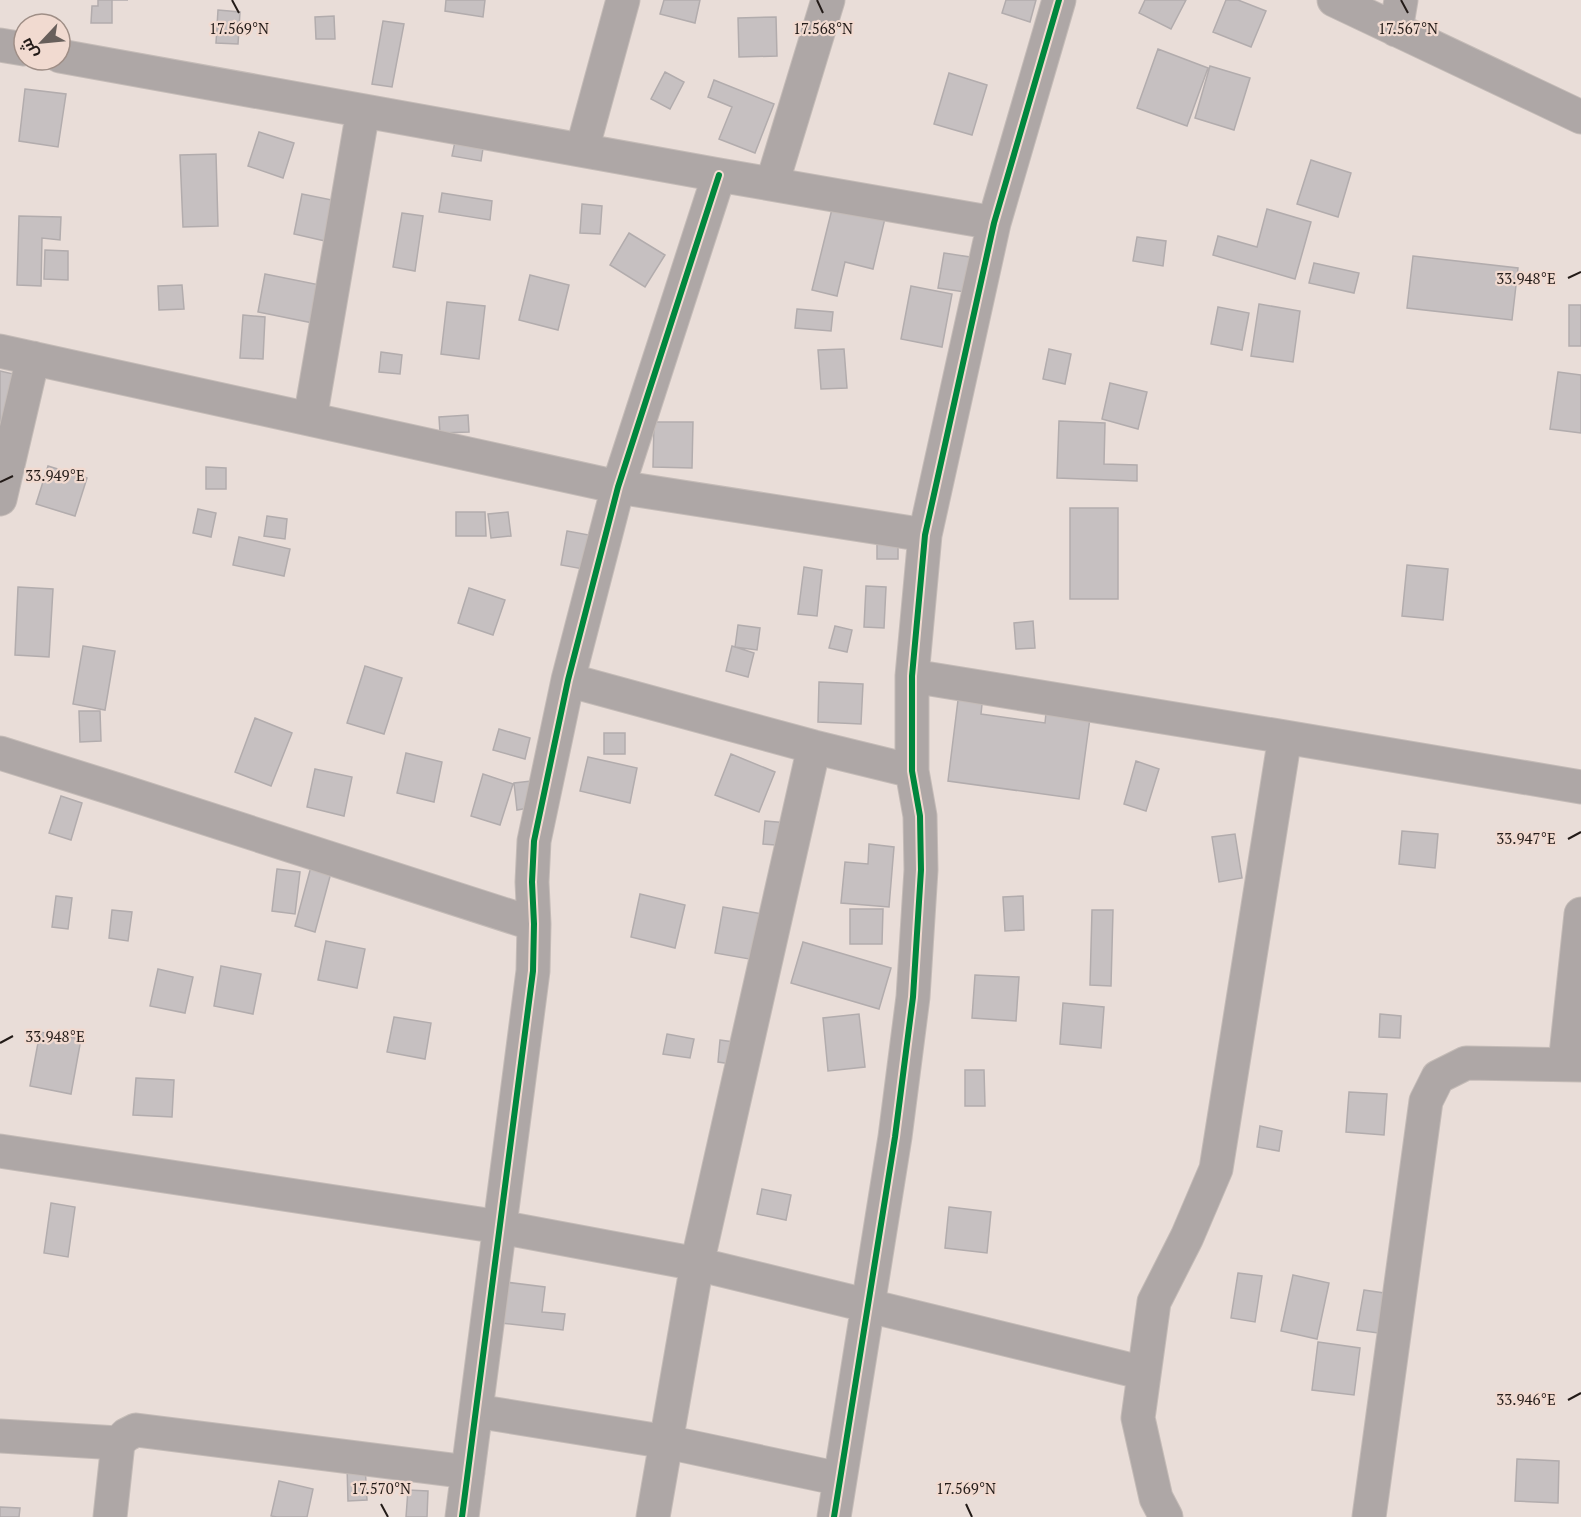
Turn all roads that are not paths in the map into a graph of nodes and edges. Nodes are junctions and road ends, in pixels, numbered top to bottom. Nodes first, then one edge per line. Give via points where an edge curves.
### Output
1 (622, 0) edge
2 (828, 0) edge
3 (1059, 0) edge
4 (1334, 0) edge
5 (1398, 15) edge
6 (72, 58) edge
7 (363, 111) junction
8 (1581, 117) edge
9 (582, 150) junction
10 (719, 175) junction
11 (772, 184) junction
12 (994, 223) junction
13 (0, 351) edge
14 (33, 358) junction
15 (310, 419) junction
16 (618, 487) junction
17 (0, 499) edge
18 (925, 535) junction
19 (912, 676) junction
20 (568, 680) junction
21 (1286, 737) junction
22 (814, 747) junction
23 (0, 753) edge
24 (912, 771) junction
25 (1581, 787) edge
26 (1581, 914) edge
27 (534, 924) junction
28 (1573, 1065) edge
29 (0, 1151) edge
30 (500, 1227) junction
31 (698, 1264) junction
32 (868, 1305) junction
33 (1144, 1373) junction
34 (476, 1411) junction
35 (0, 1436) edge
36 (667, 1442) junction
37 (118, 1443) junction
38 (468, 1472) junction
39 (840, 1479) junction
40 (110, 1517) edge
41 (462, 1517) edge
42 (653, 1517) edge
43 (834, 1517) edge
44 (1166, 1517) edge
45 (1369, 1517) edge

1 - 9 street
2 - 11 street
3 - 12 street
4 - 5 street
5 - 8 street
6 - 7 street
7 - 9 street
7 - 15 street
9 - 10 street
10 - 11 street
10 - 16 street
11 - 12 street
12 - 18 street
13 - 14 street
14 - 15 street
14 - 17 street
15 - 16 street
16 - 18 street
16 - 20 street
18 - 19 street
19 - 21 street
19 - 24 street
20 - 22 street
20 - 27 street via 534,841
21 - 25 street
21 - 33 street via 1216,1169 1154,1302
22 - 24 street
22 - 31 street
23 - 27 street
24 - 32 street via 920,816 921,870 913,997 896,1137
26 - 28 street
27 - 30 street via 533,971
28 - 45 street via 1466,1063 1438,1077 1426,1101
29 - 30 street
30 - 31 street
30 - 34 street
31 - 32 street
31 - 36 street
32 - 33 street
32 - 39 street
33 - 44 street via 1138,1418 1156,1498
34 - 36 street
34 - 38 street
35 - 37 street
36 - 39 street
36 - 42 street
37 - 38 street via 136,1430
37 - 40 street
38 - 41 street
39 - 43 street

